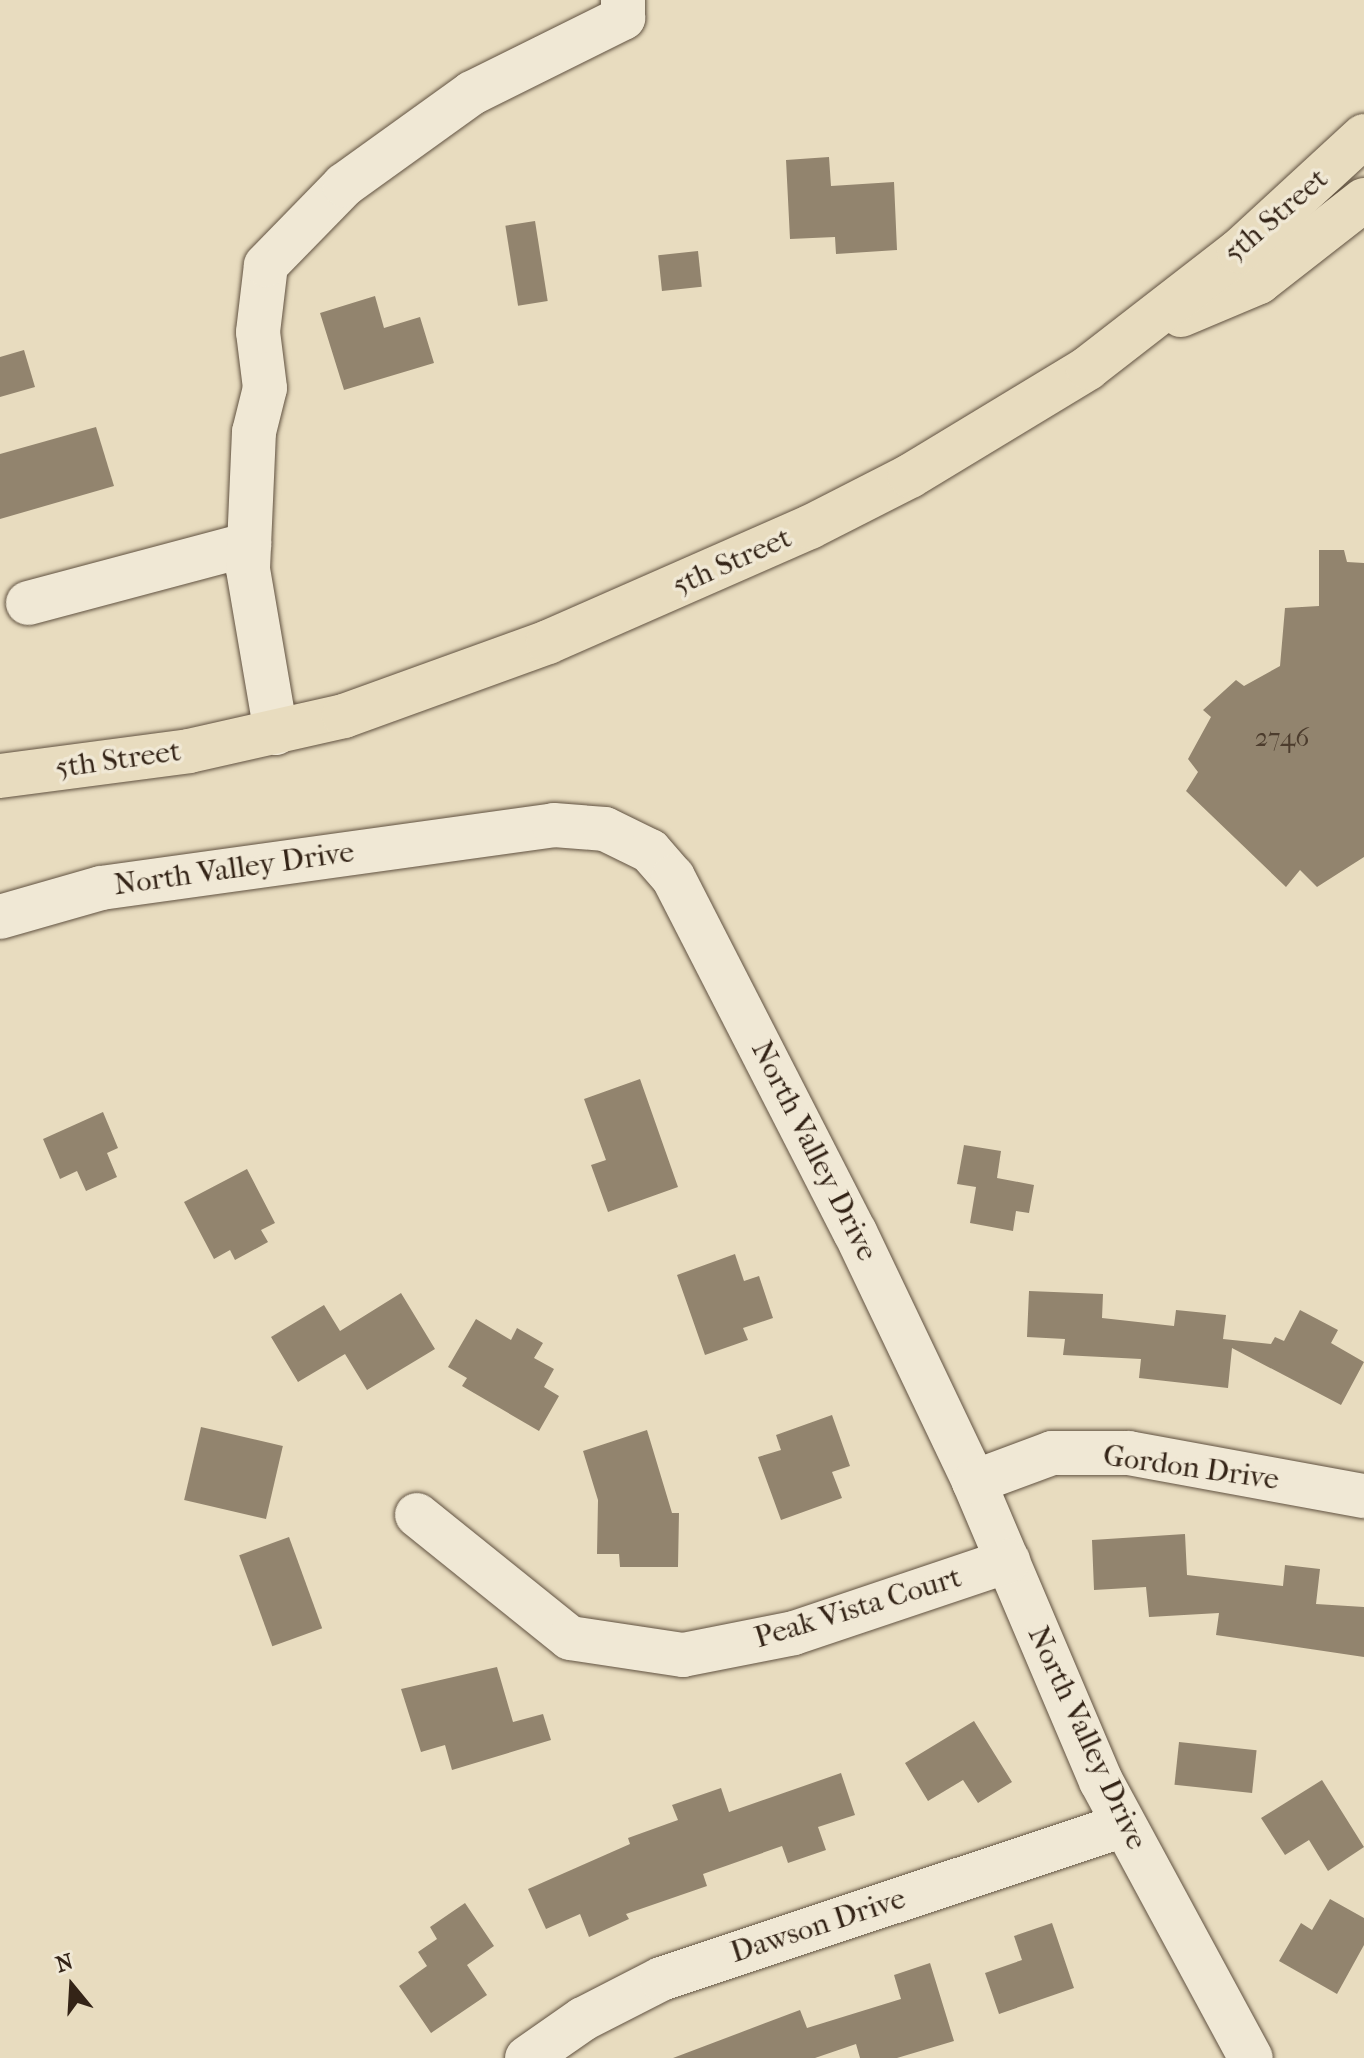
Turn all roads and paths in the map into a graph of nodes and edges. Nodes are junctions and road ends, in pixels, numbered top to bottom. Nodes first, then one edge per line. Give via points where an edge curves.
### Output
1 (623, 0) edge
2 (1364, 136) edge
3 (1364, 200) edge
4 (1131, 337) junction
5 (249, 544) junction
6 (28, 603) dead end
7 (276, 733) junction
8 (0, 776) edge
9 (0, 917) edge
10 (974, 1482) junction
11 (1364, 1496) edge
12 (417, 1515) dead end
13 (1008, 1561) junction
14 (1123, 1825) junction
15 (527, 2058) edge
16 (1251, 2058) edge

1 - 5 street via 623,18 472,93 344,185 266,265 258,332 265,388 254,432
2 - 4 main road, 5th Street via 1239,251
3 - 4 main road via 1259,282
4 - 7 main road, 5th Street via 1006,421 810,527 446,683
5 - 6 street
5 - 7 street
7 - 8 main road, 5th Street
9 - 10 street, North Valley Drive via 101,888 524,828 582,825 637,842 673,877 862,1245
10 - 11 street, Gordon Drive via 1052,1453 1129,1453
10 - 13 street, North Valley Drive
12 - 13 street, Peak Vista Court via 570,1638 683,1655 794,1633
13 - 14 street, North Valley Drive
14 - 15 street, Dawson Drive via 661,1979 583,2019
14 - 16 street, North Valley Drive

